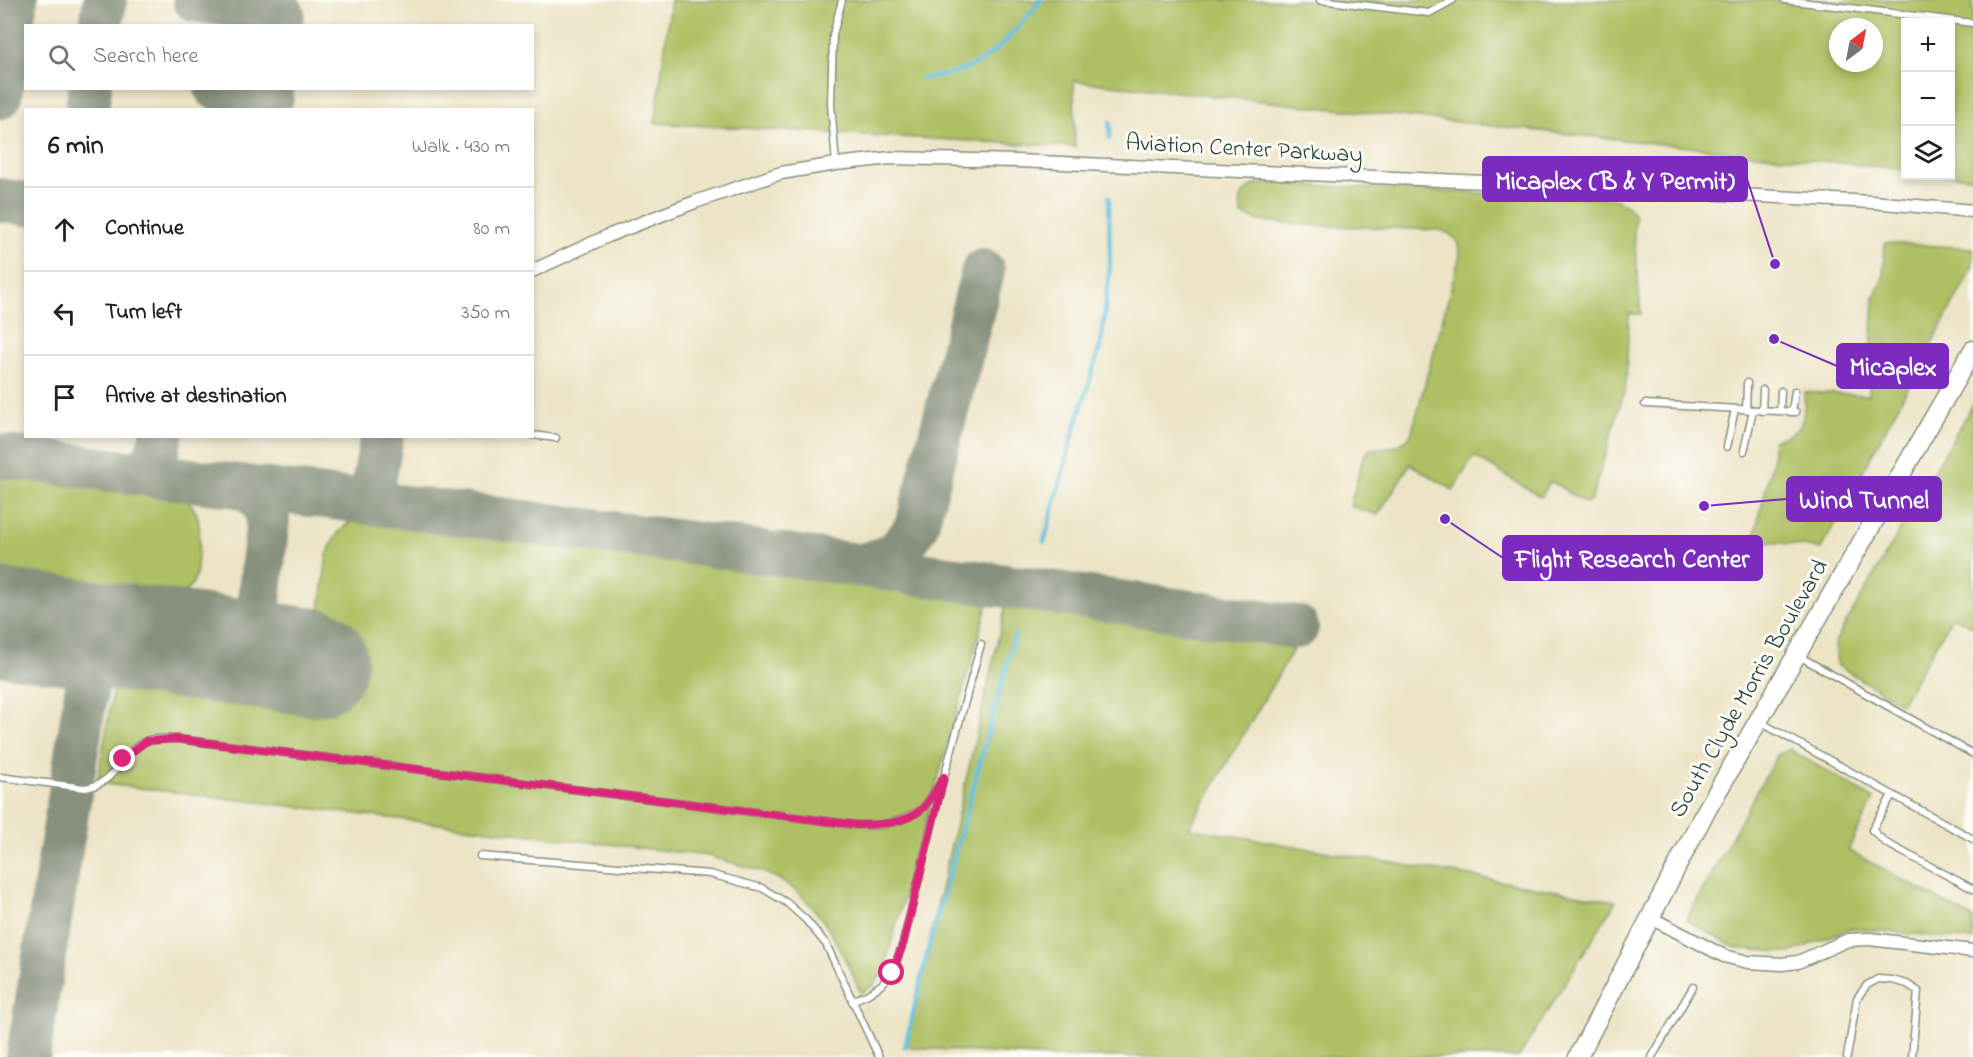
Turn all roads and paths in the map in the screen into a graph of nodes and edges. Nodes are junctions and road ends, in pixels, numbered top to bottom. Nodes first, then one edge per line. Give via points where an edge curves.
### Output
1 (842, 0) edge
2 (1320, 0) edge
3 (1453, 0) edge
4 (1785, 0) edge
5 (1973, 23) edge
6 (836, 164) junction
7 (1973, 211) edge
8 (534, 270) edge
9 (1973, 350) edge
10 (1747, 383) dead end
11 (1763, 390) dead end
12 (1781, 391) dead end
13 (1795, 391) dead end
14 (1645, 404) dead end
15 (1735, 409) junction
16 (1750, 410) junction
17 (1762, 411) junction
18 (1780, 411) junction
19 (534, 435) edge
20 (556, 438) dead end
21 (1727, 447) dead end
22 (1744, 451) dead end
23 (1558, 549) dead end
24 (1589, 569) dead end
25 (981, 644) dead end
26 (1797, 655) junction
27 (1759, 722) junction
28 (1973, 754) edge
29 (0, 777) edge
30 (944, 777) junction
31 (1892, 795) junction
32 (1973, 839) edge
33 (480, 856) dead end
34 (1973, 889) edge
35 (1651, 918) junction
36 (1973, 951) edge
37 (1693, 987) dead end
38 (852, 1000) junction
39 (879, 1057) edge
40 (1578, 1057) edge
41 (1652, 1057) edge
42 (1847, 1057) edge
43 (1912, 1057) edge

1 - 6 lane via 833,36 831,104
2 - 3 lane via 1429,13
4 - 5 lane
6 - 7 street, Aviation Center Parkway via 891,158 1029,162 1779,197
6 - 8 street, Aviation Center Parkway via 781,173 695,202
9 - 26 main road, South Clyde Morris Boulevard
10 - 16 lane
11 - 17 lane
12 - 18 lane
13 - 18 lane via 1794,412
14 - 15 lane
15 - 16 lane
15 - 21 lane
16 - 17 lane
16 - 22 lane
17 - 18 lane
19 - 20 lane
23 - 24 lane
25 - 30 lane
26 - 27 main road, South Clyde Morris Boulevard
26 - 28 lane
27 - 31 lane
27 - 35 main road, South Clyde Morris Boulevard via 1702,818
29 - 30 lane via 85,788 110,777 123,759 146,741 177,739 857,825 880,825 921,810
30 - 38 lane via 903,944 892,973 881,986
31 - 32 lane
31 - 34 lane via 1872,830 1886,843
33 - 38 lane via 711,874 762,888 787,903 826,944
35 - 36 street via 1724,956 1748,962 1798,962 1848,940
35 - 40 main road, South Clyde Morris Boulevard
37 - 41 lane
38 - 39 lane
42 - 43 lane via 1857,998 1878,979 1907,984 1918,991

